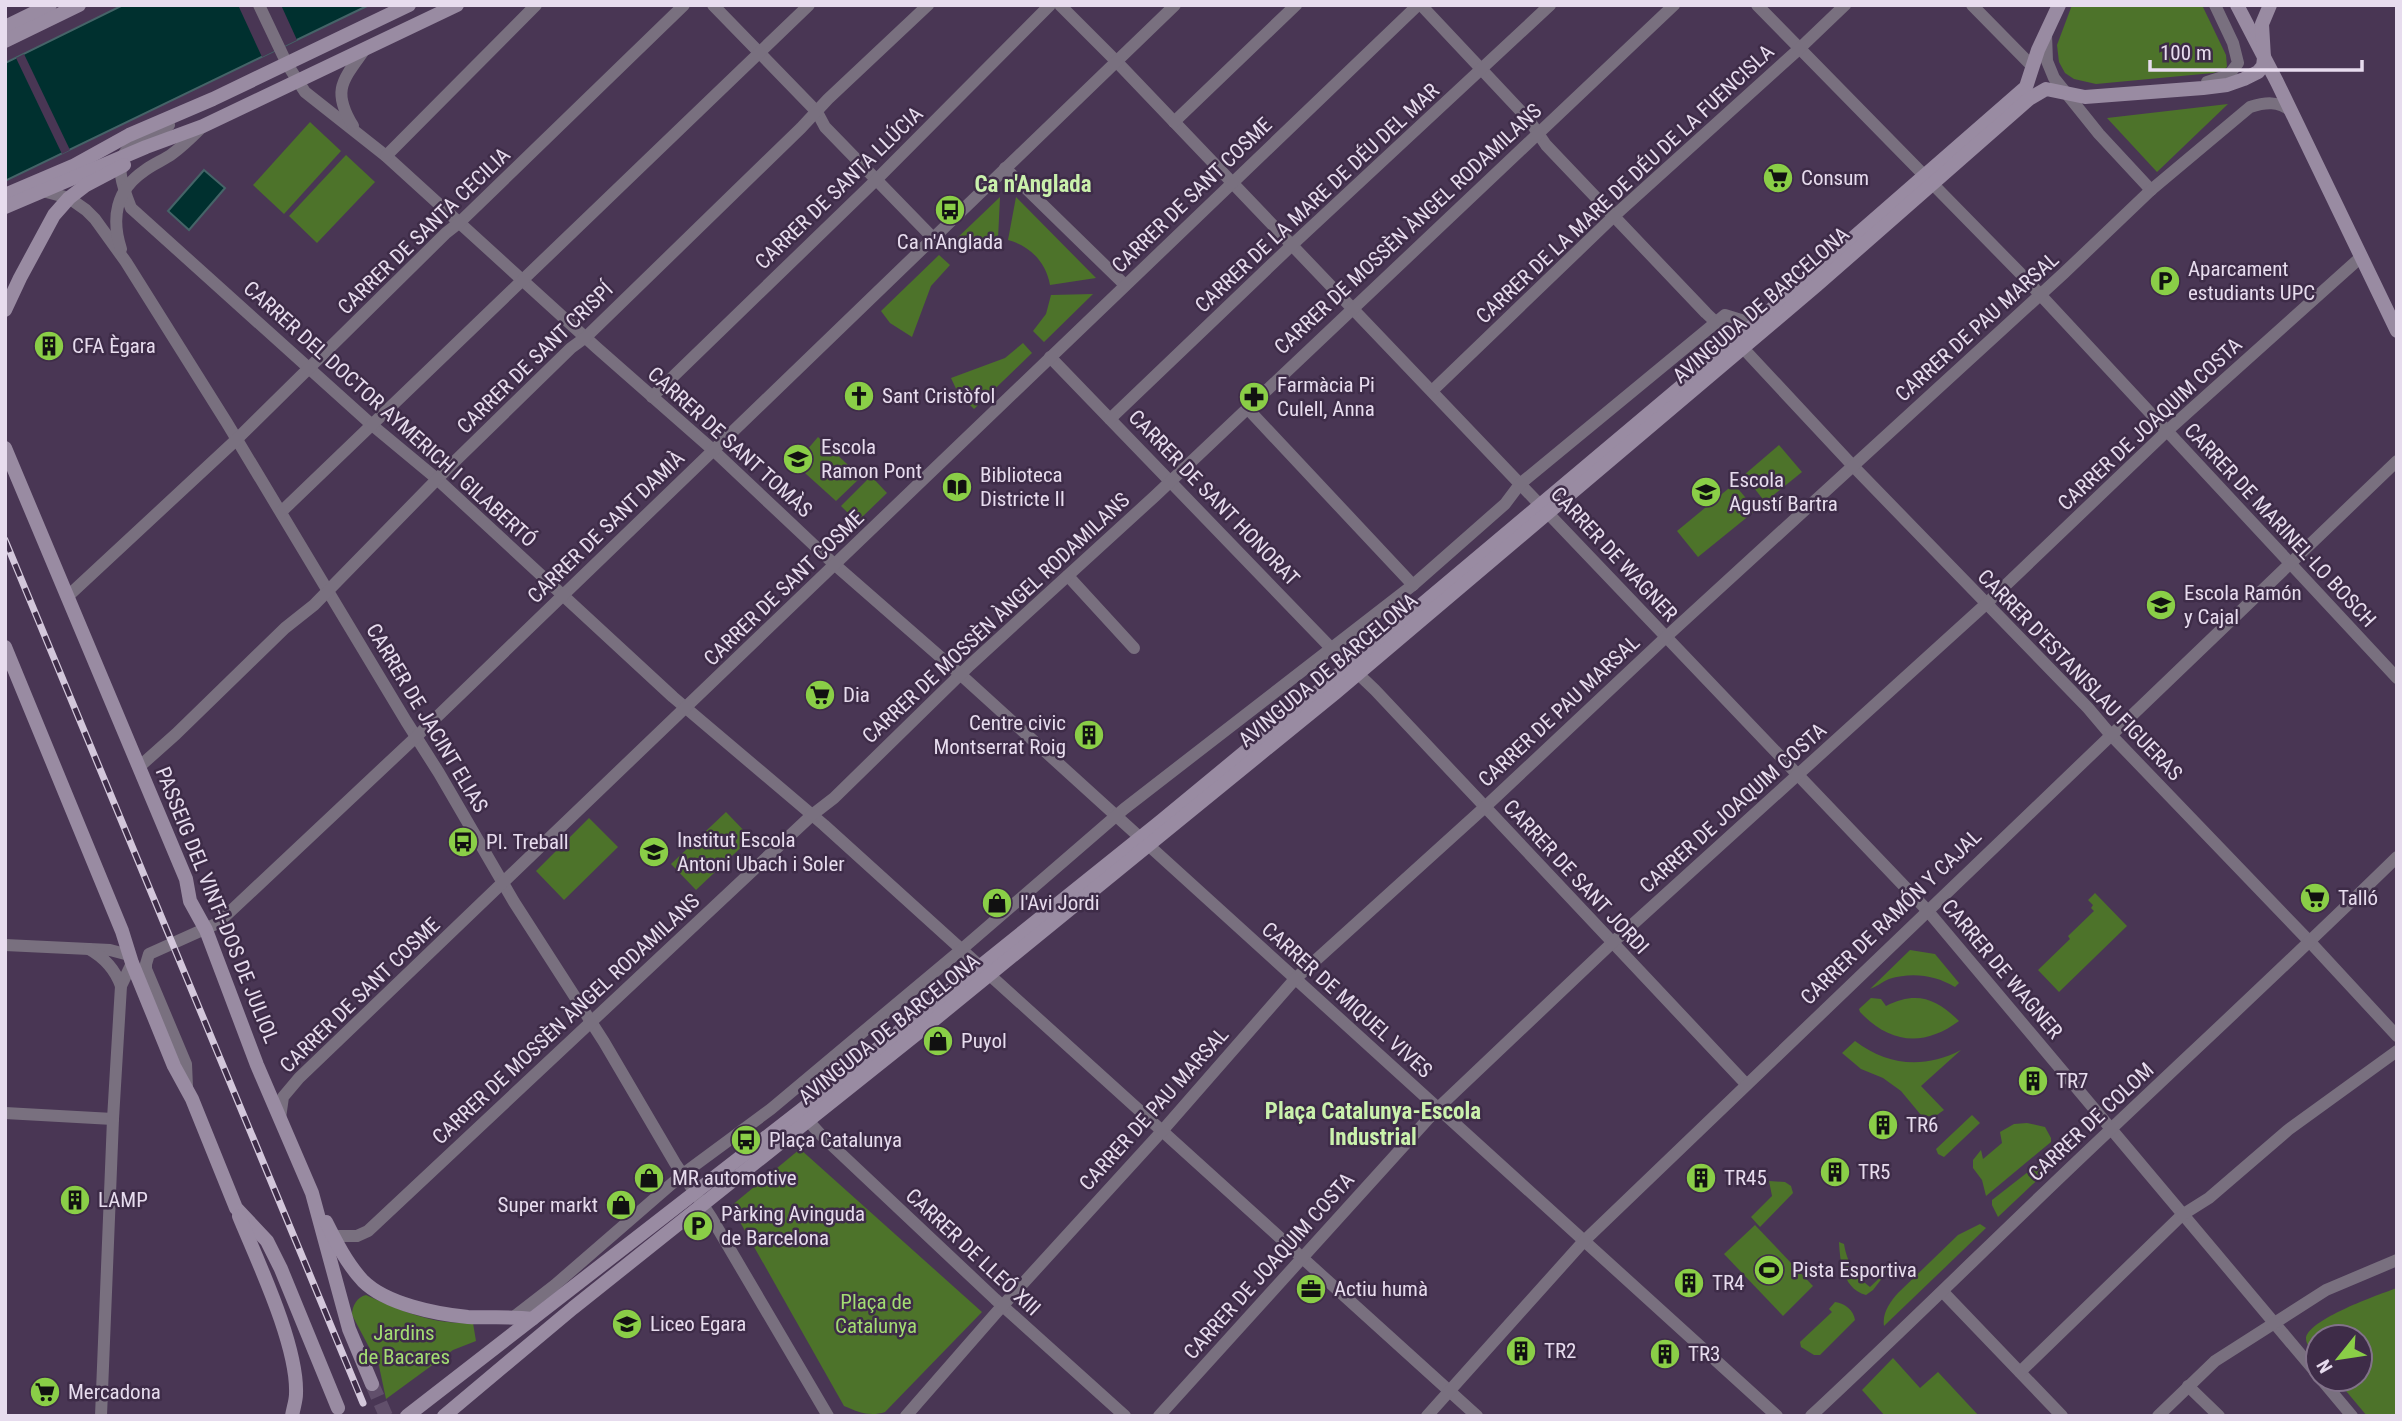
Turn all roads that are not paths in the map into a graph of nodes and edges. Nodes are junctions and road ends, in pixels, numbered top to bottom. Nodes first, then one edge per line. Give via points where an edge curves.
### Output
1 (50, 5) edge
2 (79, 5) edge
3 (259, 5) edge
4 (409, 5) edge
5 (457, 5) edge
6 (536, 5) edge
7 (684, 5) edge
8 (713, 5) edge
9 (809, 5) edge
10 (928, 5) edge
11 (1050, 5) edge
12 (1060, 5) edge
13 (1175, 5) edge
14 (1296, 5) edge
15 (1419, 5) edge
16 (1550, 5) edge
17 (1674, 5) edge
18 (1757, 5) edge
19 (1844, 5) edge
20 (1972, 5) edge
21 (2059, 5) edge
22 (2215, 5) edge
23 (2238, 5) edge
24 (2270, 5) edge
25 (5, 27) edge
26 (2046, 35) junction
27 (5, 41) edge
28 (365, 49) junction
29 (1799, 49) junction
30 (760, 53) junction
31 (2264, 58) junction
32 (284, 59) junction
33 (1116, 61) junction
34 (2033, 67) junction
35 (1482, 70) junction
36 (297, 82) junction
37 (2183, 88) junction
38 (2071, 96) junction
39 (213, 99) junction
40 (2291, 111) junction
41 (817, 112) junction
42 (1174, 122) junction
43 (203, 126) junction
44 (357, 132) junction
45 (1539, 133) junction
46 (386, 156) junction
47 (121, 163) junction
48 (1005, 168) junction
49 (1929, 179) junction
50 (876, 180) junction
51 (1233, 183) junction
52 (2151, 190) junction
53 (41, 191) junction
54 (11, 192) edge
55 (124, 192) junction
56 (69, 198) junction
57 (5, 207) edge
58 (1614, 216) junction
59 (460, 222) junction
60 (933, 238) junction
61 (1292, 245) junction
62 (2361, 257) junction
63 (126, 262) junction
64 (524, 280) junction
65 (1125, 285) junction
66 (2040, 295) junction
67 (1352, 308) junction
68 (5, 310) edge
69 (1716, 323) junction
70 (1754, 324) junction
71 (2397, 331) edge
72 (586, 337) junction
73 (1739, 344) junction
74 (1050, 357) junction
75 (308, 367) junction
76 (1432, 391) junction
77 (652, 397) junction
78 (1247, 408) junction
79 (1110, 419) junction
80 (372, 425) junction
81 (2167, 431) junction
82 (236, 440) junction
83 (5, 448) edge
84 (713, 450) junction
85 (2397, 461) edge
86 (1853, 466) junction
87 (437, 480) junction
88 (1171, 480) junction
89 (1520, 484) junction
90 (1545, 510) junction
91 (281, 512) junction
92 (2290, 564) junction
93 (834, 565) junction
94 (1068, 576) junction
95 (1413, 585) junction
96 (328, 591) junction
97 (563, 595) junction
98 (67, 597) junction
99 (1986, 604) junction
100 (1666, 636) junction
101 (1134, 648) dead end
102 (1331, 648) junction
103 (6, 649) edge
104 (1354, 670) junction
105 (961, 675) junction
106 (2397, 678) edge
107 (685, 707) junction
108 (2110, 734) junction
109 (416, 737) junction
110 (139, 767) junction
111 (1797, 775) junction
112 (1485, 807) junction
113 (812, 815) junction
114 (1115, 817) junction
115 (1143, 842) junction
116 (2397, 857) edge
117 (503, 883) junction
118 (1927, 910) junction
119 (206, 930) junction
120 (2311, 942) junction
121 (1612, 944) junction
122 (5, 945) edge
123 (89, 949) junction
124 (962, 949) junction
125 (130, 959) junction
126 (985, 970) junction
127 (1295, 979) junction
128 (121, 986) junction
129 (592, 1023) junction
130 (2397, 1036) edge
131 (2397, 1051) edge
132 (1746, 1084) junction
133 (187, 1087) junction
134 (1438, 1108) junction
135 (5, 1113) edge
136 (804, 1116) junction
137 (280, 1118) junction
138 (113, 1119) junction
139 (2112, 1128) junction
140 (1163, 1130) junction
141 (683, 1174) junction
142 (312, 1193) junction
143 (699, 1198) junction
144 (236, 1208) junction
145 (2182, 1215) junction
146 (333, 1236) junction
147 (1583, 1241) junction
148 (1303, 1256) junction
149 (2397, 1260) edge
150 (551, 1289) junction
151 (1943, 1292) junction
152 (1002, 1306) junction
153 (547, 1308) junction
154 (514, 1316) junction
155 (532, 1319) junction
156 (2273, 1324) junction
157 (2304, 1359) edge
158 (2020, 1372) junction
159 (372, 1384) tunnel mouth
160 (2188, 1386) junction
161 (1449, 1390) junction
162 (2333, 1393) edge
163 (338, 1408) dead end
164 (101, 1416) edge
165 (292, 1416) edge
166 (407, 1416) edge
167 (444, 1416) edge
168 (828, 1416) edge
169 (906, 1416) edge
170 (1125, 1416) edge
171 (1159, 1416) edge
172 (1427, 1416) edge
173 (1477, 1416) edge
174 (1777, 1416) edge
175 (1811, 1416) edge
176 (2062, 1416) edge
177 (2158, 1416) edge
178 (2219, 1416) edge
179 (2352, 1416) edge

1 - 25 street
2 - 27 street
3 - 32 street, CARRER DE SANT TOMÀS
4 - 32 street
5 - 28 street
6 - 46 street
7 - 59 street, CARRER DE SANTA CECILIA
8 - 30 street
9 - 30 street
10 - 41 street, CARRER DE SANT CRISPÍ
11 - 50 street, CARRER DE SANTA LLÚCIA
12 - 33 street, CARRER DE WAGNER
13 - 33 street, CARRER DE SANT DAMIÀ
14 - 42 street
15 - 35 street, CARRER D'ESTANISLAU FIGUERAS
15 - 51 street, CARRER DE SANT COSME
16 - 35 street, CARRER DE LA MARE DE DÉU DEL MAR
17 - 45 street, CARRER DE MOSSÈN ÀNGEL RODAMILANS
18 - 29 street, CARRER DE MARINEL·LO BOSCH
19 - 29 street, CARRER DE LA MARE DE DÉU DE LA FUENCISLA
20 - 34 street
21 - 26 street, AVINGUDA DE BARCELONA
22 - 37 street via 2238,62 2220,80
23 - 31 street
24 - 31 street via 2262,24
26 - 34 street, AVINGUDA DE BARCELONA
26 - 38 street via 2049,67
28 - 36 street
28 - 44 street, CARRER DE SANT TOMÀS via 340,96
29 - 49 street, CARRER DE MARINEL·LO BOSCH
29 - 58 street, CARRER DE LA MARE DE DÉU DE LA FUENCISLA
30 - 41 street
30 - 64 street
31 - 37 street, AVINGUDA DE BARCELONA via 2258,72 2235,82
31 - 40 street
32 - 36 street, CARRER DE SANT TOMÀS
32 - 39 street
33 - 42 street, CARRER DE WAGNER
33 - 48 street, CARRER DE SANT DAMIÀ
34 - 49 street, AVINGUDA DE BARCELONA via 2026,86
35 - 45 street, CARRER D'ESTANISLAU FIGUERAS
35 - 61 street, CARRER DE LA MARE DE DÉU DEL MAR
36 - 43 street
36 - 44 street, CARRER DE SANT TOMÀS
37 - 38 street, AVINGUDA DE BARCELONA
38 - 49 street, AVINGUDA DE BARCELONA via 2050,88 2036,94
38 - 52 street
39 - 47 street via 134,142 126,148
39 - 54 street
40 - 52 street, CARRER DE PAU MARSAL via 2275,103 2250,107
40 - 62 street
41 - 50 street via 825,127
41 - 72 street, CARRER DE SANT CRISPÍ
42 - 51 street, CARRER DE WAGNER
43 - 47 street
43 - 55 street via 174,153 144,170
44 - 46 street, CARRER DE SANT TOMÀS
45 - 58 street, CARRER D'ESTANISLAU FIGUERAS
45 - 67 street, CARRER DE MOSSÈN ÀNGEL RODAMILANS
46 - 59 street, CARRER DE SANT TOMÀS
47 - 53 street
47 - 55 street
47 - 56 street
48 - 60 street, CARRER DE SANT DAMIÀ
48 - 65 street
49 - 66 street, CARRER DE MARINEL·LO BOSCH
49 - 70 street, AVINGUDA DE BARCELONA
49 - 73 street, AVINGUDA DE BARCELONA
50 - 60 street
50 - 77 street, CARRER DE SANTA LLÚCIA
51 - 61 street, CARRER DE WAGNER
51 - 65 street, CARRER DE SANT COSME
52 - 66 street, CARRER DE PAU MARSAL
53 - 54 street, CARRER DE JACINT ELIAS
53 - 56 street, CARRER DE JACINT ELIAS
53 - 57 street
55 - 63 street, CARRER DE JACINT ELIAS via 115,222
55 - 75 street, CARRER DEL DOCTOR AYMERICH I GILABERTÓ via 131,208
56 - 63 street, CARRER DE JACINT ELIAS via 95,219
56 - 68 street via 50,221
58 - 69 street, CARRER D'ESTANISLAU FIGUERAS
58 - 76 street, CARRER DE LA MARE DE DÉU DE LA FUENCISLA
59 - 64 street, CARRER DE SANT TOMÀS
59 - 75 street, CARRER DE SANTA CECILIA
60 - 84 street, CARRER DE SANT DAMIÀ
61 - 67 street, CARRER DE WAGNER
61 - 79 street, CARRER DE LA MARE DE DÉU DEL MAR
62 - 71 street
62 - 81 street, CARRER DE JOAQUIM COSTA
63 - 82 street, CARRER DE JACINT ELIAS
64 - 72 street, CARRER DE SANT TOMÀS
64 - 80 street
65 - 74 street, CARRER DE SANT COSME
66 - 81 street, CARRER DE MARINEL·LO BOSCH
66 - 86 street, CARRER DE PAU MARSAL
67 - 76 street, CARRER DE WAGNER
67 - 78 street, CARRER DE MOSSÈN ÀNGEL RODAMILANS
69 - 70 street, AVINGUDA DE BARCELONA via 1725,315
69 - 73 street, CARRER D'ESTANISLAU FIGUERAS
69 - 89 street, AVINGUDA DE BARCELONA
70 - 73 street, AVINGUDA DE BARCELONA
72 - 77 street, CARRER DE SANT TOMÀS
72 - 87 street, CARRER DE SANT CRISPÍ
73 - 86 street, CARRER D'ESTANISLAU FIGUERAS
73 - 90 street, AVINGUDA DE BARCELONA
74 - 79 street, CARRER DE SANT HONORAT
74 - 93 street, CARRER DE SANT COSME
75 - 80 street, CARRER DEL DOCTOR AYMERICH I GILABERTÓ
75 - 82 street, CARRER DE SANTA CECILIA
76 - 89 street, CARRER DE WAGNER
77 - 84 street, CARRER DE SANT TOMÀS
78 - 88 street, CARRER DE MOSSÈN ÀNGEL RODAMILANS
78 - 95 street
79 - 88 street, CARRER DE SANT HONORAT
80 - 87 street, CARRER DEL DOCTOR AYMERICH I GILABERTÓ
80 - 91 street
81 - 92 street, CARRER DE MARINEL·LO BOSCH
81 - 99 street, CARRER DE JOAQUIM COSTA
82 - 91 street, CARRER DE JACINT ELIAS
82 - 98 street, CARRER DE SANTA CECILIA
83 - 98 street, PASSEIG DEL VINT-I-DOS DE JULIOL
84 - 93 street, CARRER DE SANT TOMÀS
84 - 97 street, CARRER DE SANT DAMIÀ
85 - 92 street, CARRER DE RAMÓN Y CAJAL
86 - 99 street, CARRER D'ESTANISLAU FIGUERAS
86 - 100 street, CARRER DE PAU MARSAL
87 - 96 street, CARRER DE SANT CRISPÍ
87 - 97 street, CARRER DEL DOCTOR AYMERICH I GILABERTÓ
88 - 94 street, CARRER DE MOSSÈN ÀNGEL RODAMILANS
88 - 102 street, CARRER DE SANT HONORAT
89 - 90 street, CARRER DE WAGNER
89 - 95 street, AVINGUDA DE BARCELONA via 1505,504
90 - 100 street, CARRER DE WAGNER
90 - 104 street, AVINGUDA DE BARCELONA
91 - 96 street, CARRER DE JACINT ELIAS
92 - 106 street, CARRER DE MARINEL·LO BOSCH
92 - 108 street, CARRER DE RAMÓN Y CAJAL
93 - 105 street, CARRER DE SANT TOMÀS
93 - 107 street, CARRER DE SANT COSME
94 - 101 street
94 - 105 street, CARRER DE MOSSÈN ÀNGEL RODAMILANS
95 - 102 street, AVINGUDA DE BARCELONA
96 - 109 street, CARRER DE JACINT ELIAS
96 - 110 street, CARRER DE SANT CRISPÍ
97 - 107 street, CARRER DEL DOCTOR AYMERICH I GILABERTÓ
97 - 109 street, CARRER DE SANT DAMIÀ
98 - 110 street, PASSEIG DEL VINT-I-DOS DE JULIOL
99 - 108 street, CARRER D'ESTANISLAU FIGUERAS
99 - 111 street, CARRER DE JOAQUIM COSTA
100 - 111 street, CARRER DE WAGNER
100 - 112 street, CARRER DE PAU MARSAL
102 - 104 street, CARRER DE SANT HONORAT
102 - 114 street, AVINGUDA DE BARCELONA
103 - 125 street
104 - 112 street, CARRER DE SANT JORDI
104 - 115 street, AVINGUDA DE BARCELONA
105 - 113 street, CARRER DE MOSSÈN ÀNGEL RODAMILANS
105 - 114 street, CARRER DE SANT TOMÀS
107 - 113 street, CARRER DEL DOCTOR AYMERICH I GILABERTÓ
107 - 117 street, CARRER DE SANT COSME
108 - 118 street, CARRER DE RAMÓN Y CAJAL
108 - 120 street, CARRER D'ESTANISLAU FIGUERAS
109 - 117 street, CARRER DE JACINT ELIAS
109 - 119 street, CARRER DE SANT DAMIÀ
110 - 119 street, PASSEIG DEL VINT-I-DOS DE JULIOL via 186,879 190,901
111 - 118 street, CARRER DE WAGNER
111 - 121 street, CARRER DE JOAQUIM COSTA
112 - 121 street, CARRER DE SANT JORDI
112 - 127 street, CARRER DE PAU MARSAL
113 - 124 street, CARRER DEL DOCTOR AYMERICH I GILABERTÓ
113 - 129 street, CARRER DE MOSSÈN ÀNGEL RODAMILANS
114 - 115 street, CARRER DE SANT TOMÀS
114 - 124 street, AVINGUDA DE BARCELONA
115 - 126 street, AVINGUDA DE BARCELONA
115 - 127 street, CARRER DE MIQUEL VIVES
116 - 120 street, CARRER DE COLOM
117 - 129 street, CARRER DE JACINT ELIAS
117 - 137 street, CARRER DE SANT COSME via 299,1078 284,1097
118 - 132 street, CARRER DE RAMÓN Y CAJAL
118 - 139 street, CARRER DE WAGNER
119 - 133 street, CARRER DE SANT DAMIÀ via 156,950 146,964 186,1065
119 - 137 street, PASSEIG DEL VINT-I-DOS DE JULIOL
120 - 130 street, CARRER D'ESTANISLAU FIGUERAS
120 - 139 street, CARRER DE COLOM
121 - 132 street, CARRER DE SANT JORDI
121 - 134 street, CARRER DE JOAQUIM COSTA
122 - 123 street
123 - 125 street via 110,950
123 - 128 street via 109,964
124 - 126 street, CARRER DEL DOCTOR AYMERICH I GILABERTÓ
124 - 141 street, AVINGUDA DE BARCELONA via 771,1109
125 - 128 street
125 - 133 street
126 - 136 street, AVINGUDA DE BARCELONA
126 - 140 street, CARRER DEL DOCTOR AYMERICH I GILABERTÓ
127 - 134 street, CARRER DE MIQUEL VIVES
127 - 140 street, CARRER DE PAU MARSAL
128 - 138 street
129 - 141 street, CARRER DE JACINT ELIAS
129 - 146 street, CARRER DE MOSSÈN ÀNGEL RODAMILANS via 368,1231
131 - 145 street
132 - 147 street, CARRER DE RAMÓN Y CAJAL
133 - 144 street
134 - 147 street, CARRER DE MIQUEL VIVES
134 - 148 street, CARRER DE JOAQUIM COSTA
135 - 138 street
136 - 143 street, AVINGUDA DE BARCELONA
136 - 152 street, CARRER DE LLEÓ XIII
137 - 142 street, PASSEIG DEL VINT-I-DOS DE JULIOL
138 - 164 street
139 - 145 street, CARRER DE WAGNER
139 - 151 street, CARRER DE COLOM
140 - 148 street, CARRER DEL DOCTOR AYMERICH I GILABERTÓ
140 - 152 street, CARRER DE PAU MARSAL
141 - 143 street, CARRER DE JACINT ELIAS
141 - 150 street, AVINGUDA DE BARCELONA
142 - 146 street
142 - 159 street, PASSEIG DEL VINT-I-DOS DE JULIOL via 349,1329
143 - 153 street, AVINGUDA DE BARCELONA
143 - 167 street, AVINGUDA DE BARCELONA
143 - 168 street, CARRER DE JACINT ELIAS
144 - 163 street via 267,1241 282,1269
144 - 165 street via 286,1339 296,1395
145 - 156 street, CARRER DE WAGNER
145 - 158 street
146 - 154 street via 366,1284 400,1302 468,1317
147 - 161 street, CARRER DE RAMÓN Y CAJAL
147 - 174 street, CARRER DE MIQUEL VIVES
148 - 161 street, CARRER DEL DOCTOR AYMERICH I GILABERTÓ
148 - 171 street, CARRER DE JOAQUIM COSTA
149 - 156 street via 2326,1290
150 - 153 street
150 - 154 street, AVINGUDA DE BARCELONA
151 - 158 street
151 - 175 street, CARRER DE COLOM
152 - 169 street, CARRER DE PAU MARSAL
152 - 170 street, CARRER DE LLEÓ XIII
153 - 155 street, AVINGUDA DE BARCELONA
154 - 155 street
155 - 166 street, AVINGUDA DE BARCELONA
156 - 157 street, CARRER DE WAGNER
156 - 160 street via 2215,1361
158 - 176 street
160 - 177 street
160 - 178 street
161 - 172 street, CARRER DE RAMÓN Y CAJAL
161 - 173 street, CARRER DEL DOCTOR AYMERICH I GILABERTÓ
162 - 179 street, CARRER DE WAGNER

